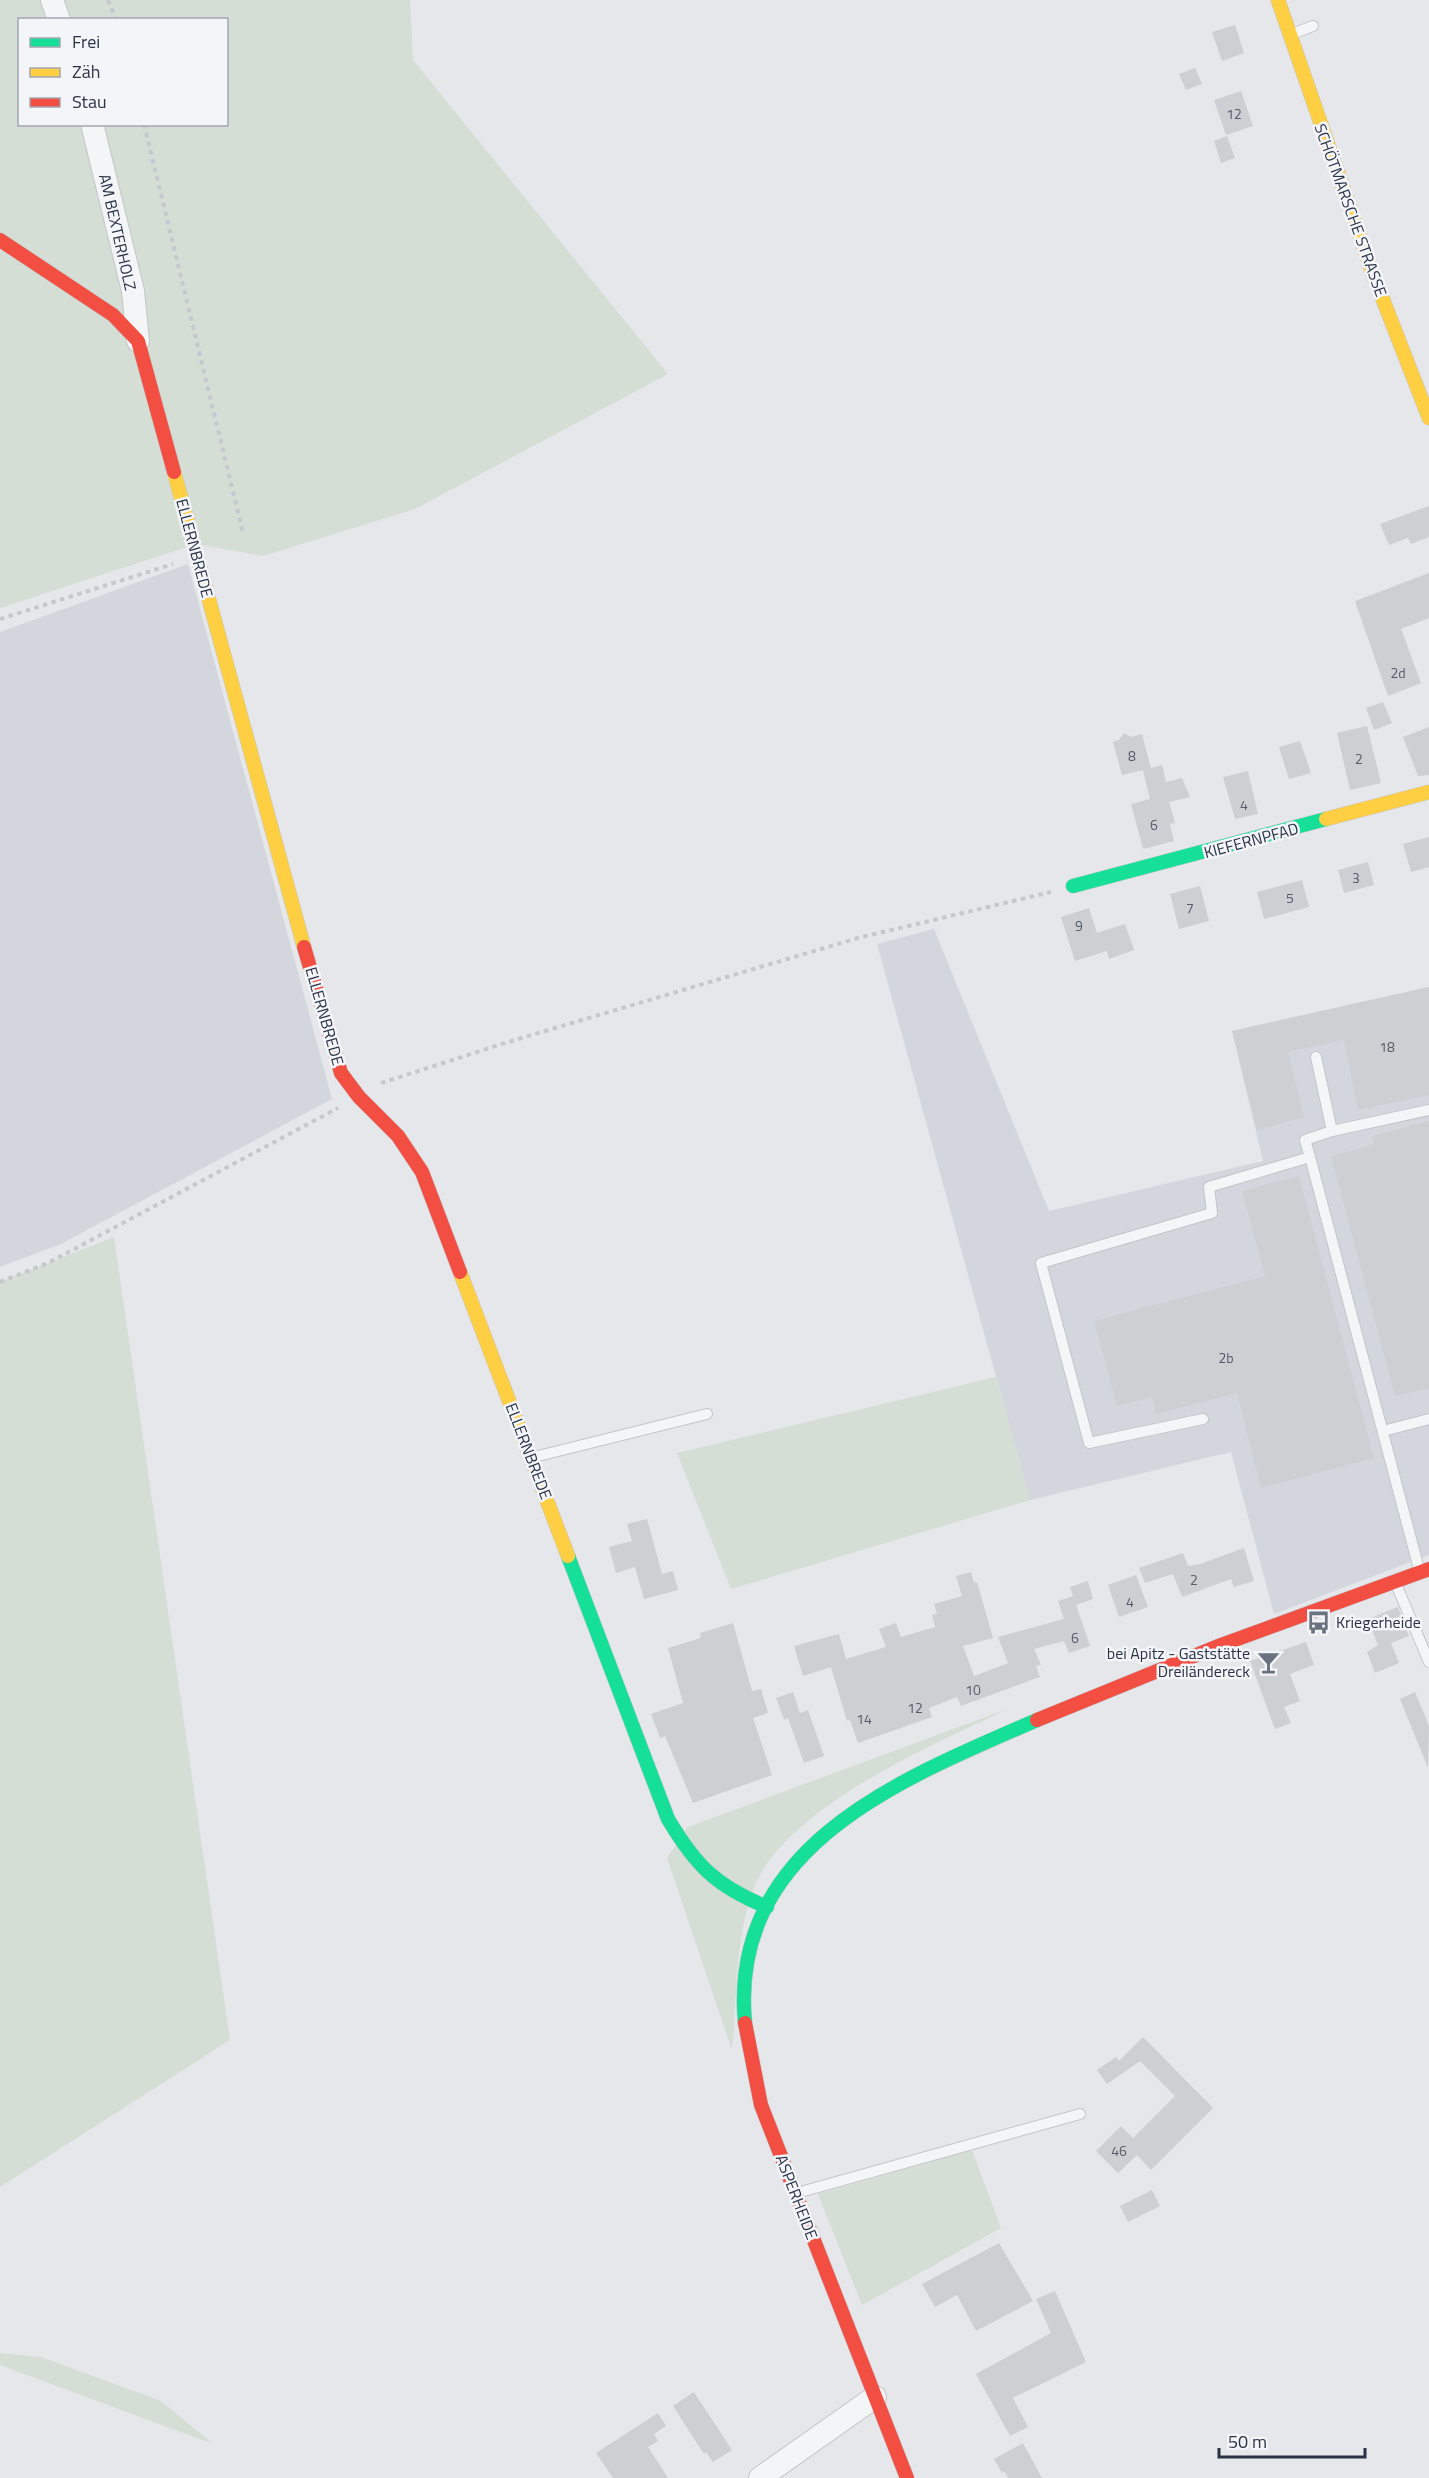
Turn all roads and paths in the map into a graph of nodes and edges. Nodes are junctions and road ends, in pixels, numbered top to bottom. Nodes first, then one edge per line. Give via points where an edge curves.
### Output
1 (52, 0) edge
2 (108, 0) edge
3 (1278, 0) edge
4 (58, 18) edge
5 (115, 18) edge
6 (1313, 26) dead end
7 (1289, 35) junction
8 (92, 126) edge
9 (144, 126) edge
10 (0, 240) edge
11 (138, 341) junction
12 (1429, 418) edge
13 (243, 532) dead end
14 (197, 556) junction
15 (0, 619) edge
16 (1429, 792) edge
17 (1072, 886) joint
18 (1316, 1057) dead end
19 (359, 1097) junction
20 (1429, 1110) edge
21 (1332, 1131) junction
22 (1310, 1157) junction
23 (0, 1282) edge
24 (706, 1414) dead end
25 (1203, 1419) dead end
26 (1429, 1419) edge
27 (1383, 1431) junction
28 (531, 1458) junction
29 (1424, 1571) edge
30 (1395, 1581) junction
31 (1429, 1662) edge
32 (767, 1907) junction
33 (1080, 2114) dead end
34 (796, 2194) junction
35 (875, 2397) junction
36 (760, 2478) edge
37 (907, 2478) edge

1 - 4 street
2 - 5 path
3 - 7 street, SCHÖTMARSCHE STRASSE
6 - 7 lane
7 - 12 street, SCHÖTMARSCHE STRASSE via 1373,274
8 - 11 street, AM BEXTERHOLZ via 133,291
9 - 13 path
10 - 11 street, ELLERNBREDE via 112,315
11 - 14 street, ELLERNBREDE
14 - 15 path
14 - 19 street, ELLERNBREDE via 330,1040 341,1073
16 - 17 street, KIEFERNPFAD
17 - 19 path via 858,939 508,1041 380,1084
18 - 21 lane
19 - 23 path via 48,1263
19 - 28 street, ELLERNBREDE via 398,1136 422,1172
20 - 21 lane
21 - 22 lane via 1305,1140
22 - 25 lane via 1209,1187 1212,1213 1041,1263 1089,1443
22 - 27 lane
24 - 28 lane
26 - 27 lane
27 - 29 lane
28 - 32 street, ELLERNBREDE via 668,1819 689,1855 709,1878
29 - 30 street
30 - 31 lane
30 - 32 street via 1123,1681 920,1774 862,1806 818,1839 781,1881
32 - 34 street, ASPERHEIDE via 754,1935 748,1966 745,2033 761,2105
33 - 34 lane
34 - 35 street, ASPERHEIDE
35 - 36 street
35 - 37 street, ASPERHEIDE

